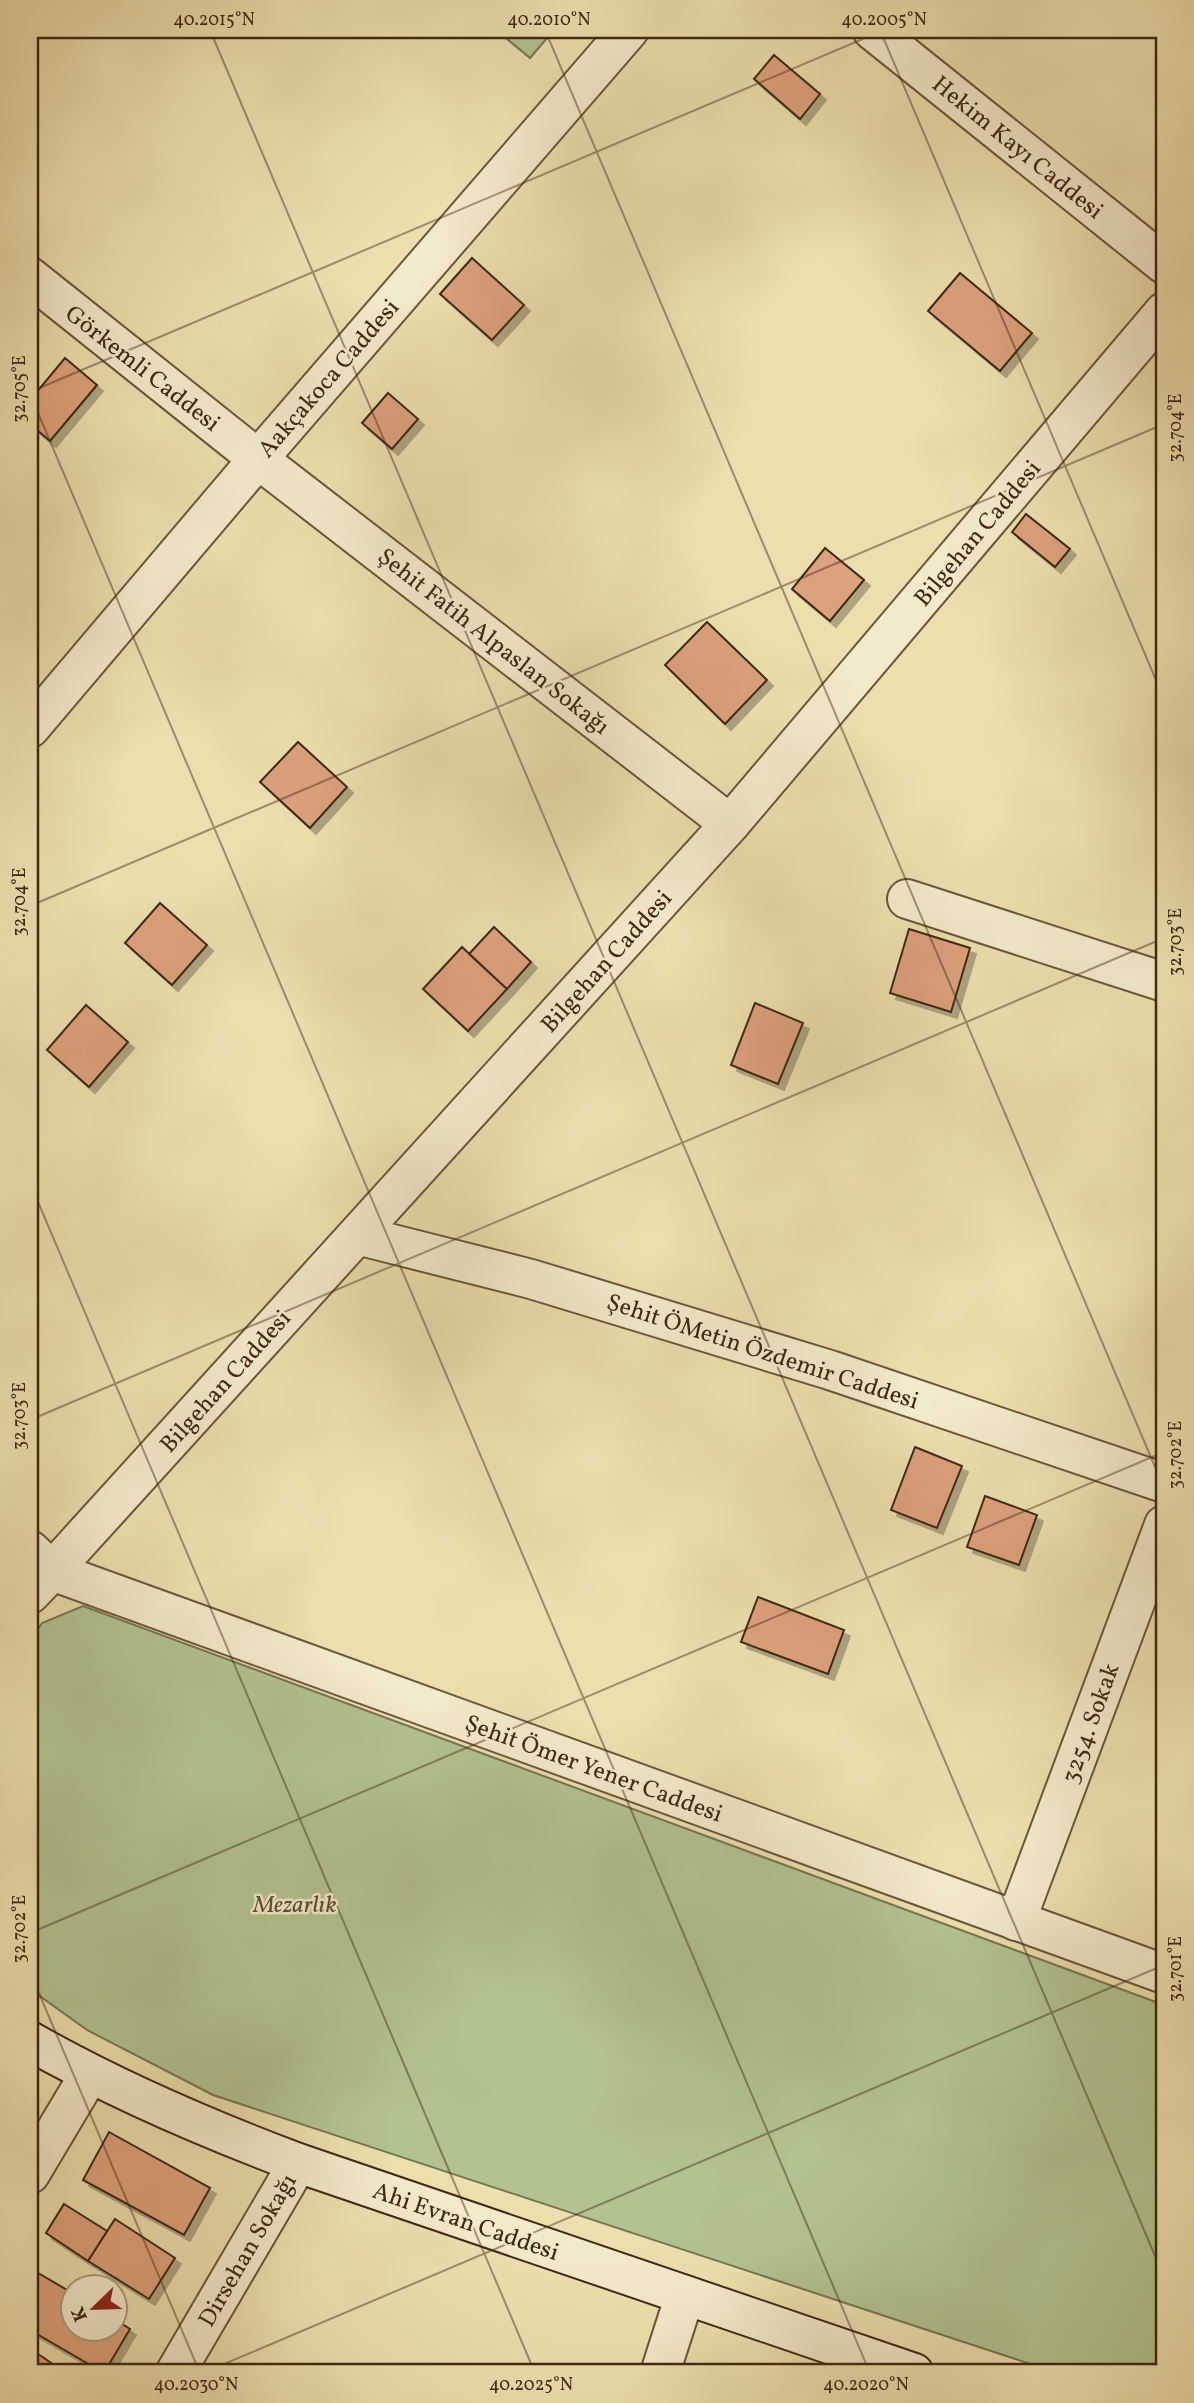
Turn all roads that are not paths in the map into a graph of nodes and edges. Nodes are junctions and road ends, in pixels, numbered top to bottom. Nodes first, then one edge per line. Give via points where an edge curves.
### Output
1 (629, 30) edge
2 (872, 30) edge
3 (1164, 264) edge
4 (30, 276) edge
5 (1164, 312) edge
6 (258, 459) junction
7 (30, 728) edge
8 (730, 824) junction
9 (907, 899) dead end
10 (1164, 982) edge
11 (358, 1235) junction
12 (1164, 1483) edge
13 (1164, 1525) edge
14 (37, 1572) edge
15 (1016, 1921) junction
16 (1164, 1974) edge
17 (30, 2041) edge
18 (89, 2075) junction
19 (298, 2163) junction
20 (30, 2174) edge
21 (685, 2295) junction
22 (175, 2373) edge
23 (660, 2373) edge
24 (914, 2373) edge

1 - 6 street, Aakçakoca Caddesi
2 - 3 street, Hekim Kayı Caddesi
4 - 6 street, Görkemli Caddesi
5 - 8 street, Bilgehan Caddesi
6 - 7 street, Aakçakoca Caddesi
6 - 8 street, Şehit Fatih Alpaslan Sokağı
8 - 11 street, Bilgehan Caddesi
9 - 10 street
11 - 12 street, Şehit ÖMetin Özdemir Caddesi via 531,1279 817,1366
11 - 14 street, Bilgehan Caddesi
13 - 15 street, 3254. Sokak
14 - 15 street, Şehit Ömer Yener Caddesi
15 - 16 street, Şehit Ömer Yener Caddesi
17 - 18 street, Ahi Evran Caddesi
18 - 19 street, Ahi Evran Caddesi
18 - 20 street
19 - 21 street, Ahi Evran Caddesi
19 - 22 street, Dirsehan Sokağı
21 - 23 street
21 - 24 street, Ahi Evran Caddesi

